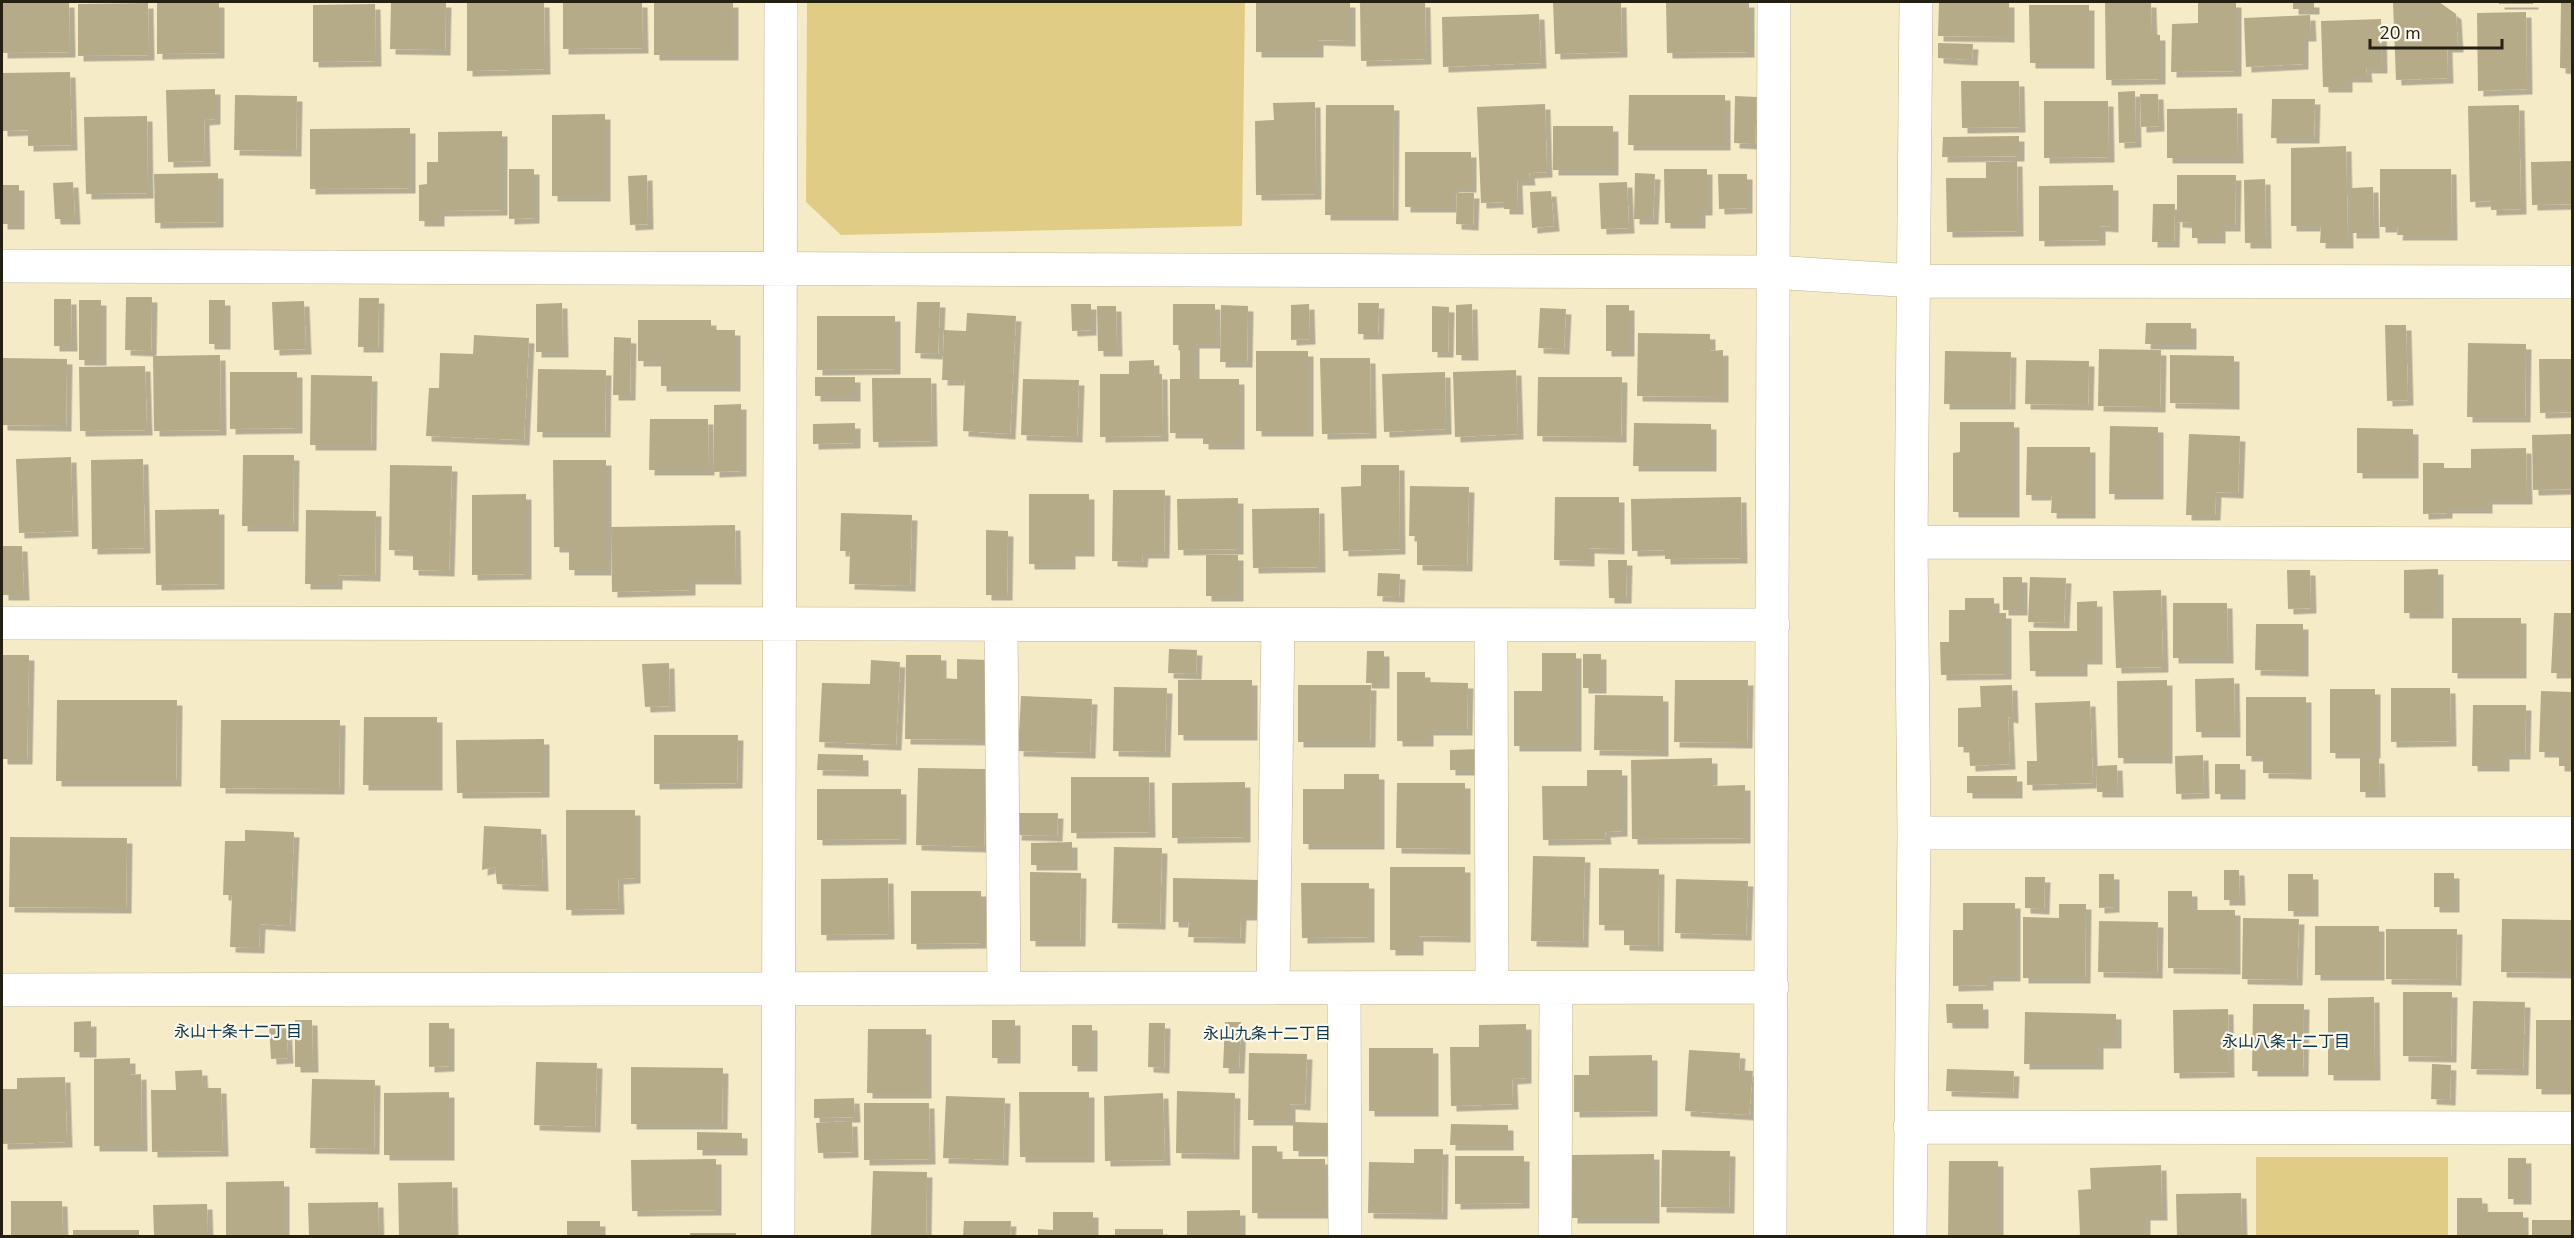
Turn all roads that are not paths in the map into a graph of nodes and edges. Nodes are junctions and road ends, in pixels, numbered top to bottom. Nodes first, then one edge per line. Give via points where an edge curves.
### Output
1 (781, 2) edge
2 (1774, 2) edge
3 (1916, 2) edge
4 (2, 266) edge
5 (782, 268) junction
6 (1773, 272) junction
7 (1914, 281) junction
8 (2572, 282) edge
9 (1911, 543) junction
10 (2572, 544) edge
11 (2, 623) edge
12 (781, 625) junction
13 (1001, 625) junction
14 (1278, 626) junction
15 (1491, 626) junction
16 (1773, 626) junction
17 (1914, 833) junction
18 (2572, 833) edge
19 (1772, 987) junction
20 (1004, 988) junction
21 (1273, 988) junction
22 (1344, 988) junction
23 (1492, 988) junction
24 (1556, 988) junction
25 (778, 989) junction
26 (2, 990) edge
27 (1910, 1127) junction
28 (2572, 1128) edge
29 (778, 1236) edge
30 (1345, 1236) edge
31 (1555, 1236) edge
32 (1770, 1236) edge
33 (1910, 1236) edge

1 - 5 street
2 - 6 street
3 - 7 street
4 - 5 street
5 - 6 street
5 - 12 street
6 - 7 street
6 - 16 street
7 - 8 street
7 - 9 street
9 - 10 street
9 - 17 street
11 - 12 street
12 - 13 street
12 - 25 street
13 - 14 street
13 - 20 street
14 - 15 street
14 - 21 street
15 - 16 street
15 - 23 street
16 - 19 street
17 - 18 street
17 - 27 street
19 - 24 street
19 - 32 street
20 - 21 street
20 - 25 street
21 - 22 street
22 - 23 street
22 - 30 street
23 - 24 street
24 - 31 street
25 - 26 street
25 - 29 street
27 - 28 street
27 - 33 street

